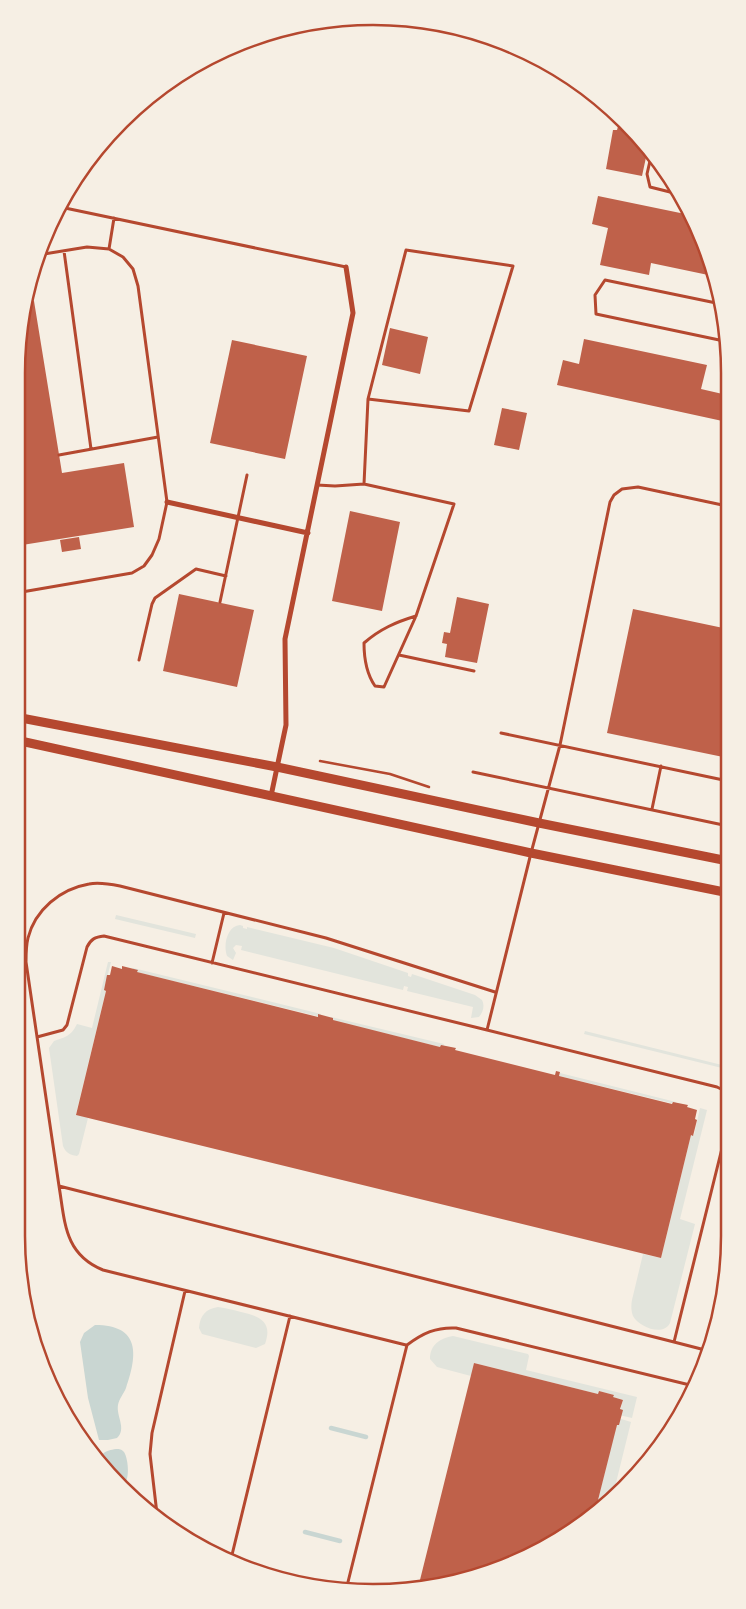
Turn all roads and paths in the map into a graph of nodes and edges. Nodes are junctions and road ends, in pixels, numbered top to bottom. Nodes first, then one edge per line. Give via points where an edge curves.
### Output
1 (650, 162) edge
2 (670, 192) edge
3 (67, 208) edge
4 (114, 218) junction
5 (108, 249) junction
6 (64, 251) junction
7 (46, 254) edge
8 (346, 267) joint
9 (713, 302) edge
10 (719, 340) edge
11 (368, 399) junction
12 (158, 437) junction
13 (91, 449) junction
14 (59, 455) dead end
15 (247, 476) dead end
16 (364, 484) junction
17 (317, 485) junction
18 (167, 502) junction
19 (721, 505) edge
20 (238, 517) junction
21 (308, 533) junction
22 (226, 576) junction
23 (25, 591) edge
24 (220, 602) dead end
25 (416, 616) junction
26 (399, 655) junction
27 (139, 660) dead end
28 (474, 671) dead end
29 (25, 719) edge
30 (502, 733) dead end
31 (25, 742) edge
32 (560, 745) junction
33 (320, 761) dead end
34 (661, 766) junction
35 (277, 767) junction
36 (473, 772) dead end
37 (721, 779) edge
38 (550, 788) junction
39 (438, 789) dead end
40 (271, 797) junction
41 (652, 809) junction
42 (539, 823) junction
43 (721, 824) edge
44 (531, 854) junction
45 (721, 860) edge
46 (721, 891) edge
47 (224, 913) junction
48 (212, 963) junction
49 (496, 992) junction
50 (487, 1030) junction
51 (37, 1037) junction
52 (721, 1089) edge
53 (721, 1152) edge
54 (59, 1186) junction
55 (185, 1291) junction
56 (290, 1316) junction
57 (674, 1342) junction
58 (407, 1345) junction
59 (702, 1349) edge
60 (688, 1384) edge
61 (156, 1508) edge
62 (232, 1554) edge
63 (348, 1583) edge

1 - 2 lane via 647,174 650,187
3 - 4 lane
4 - 5 lane
4 - 8 lane
5 - 6 lane via 86,247
5 - 12 lane via 123,257 133,269
6 - 7 lane
6 - 13 lane
8 - 17 street via 353,313
9 - 10 lane via 605,280 595,295 596,314
11 - 11 lane via 470,411 513,266 406,250
11 - 16 lane
12 - 13 lane
12 - 18 lane
13 - 14 lane
15 - 20 lane
16 - 17 lane
16 - 25 lane via 454,504
17 - 21 street
18 - 20 street
18 - 23 lane via 159,539 144,566 132,573
19 - 32 lane via 638,487 622,489 611,498
20 - 21 street
20 - 22 lane
21 - 35 street via 285,639 286,725
22 - 24 lane
22 - 27 lane via 196,569 155,598
25 - 26 lane
25 - 26 lane via 394,622 364,643 364,658 375,686 384,687
26 - 28 lane
29 - 35 main road
30 - 32 lane
31 - 40 main road
32 - 34 lane
32 - 38 lane
33 - 39 path via 390,774
34 - 37 lane
34 - 41 lane
35 - 40 street
35 - 42 main road
36 - 38 lane
38 - 41 lane
38 - 42 lane
40 - 44 main road
41 - 43 lane
42 - 44 lane
42 - 45 main road
44 - 46 main road
44 - 49 lane
47 - 48 lane
47 - 49 lane via 335,940
47 - 51 lane via 106,884 75,888 52,899 42,910 28,938 26,962
48 - 50 lane
48 - 51 lane via 104,936 96,937 87,946 67,1025 63,1030
49 - 50 lane
50 - 52 lane
51 - 54 lane
53 - 57 lane
54 - 55 lane via 70,1242 85,1261 103,1270
54 - 57 lane
55 - 56 lane
55 - 61 lane via 150,1454
56 - 58 lane
56 - 62 lane
57 - 59 lane
58 - 60 lane via 434,1329 456,1328
58 - 63 lane

